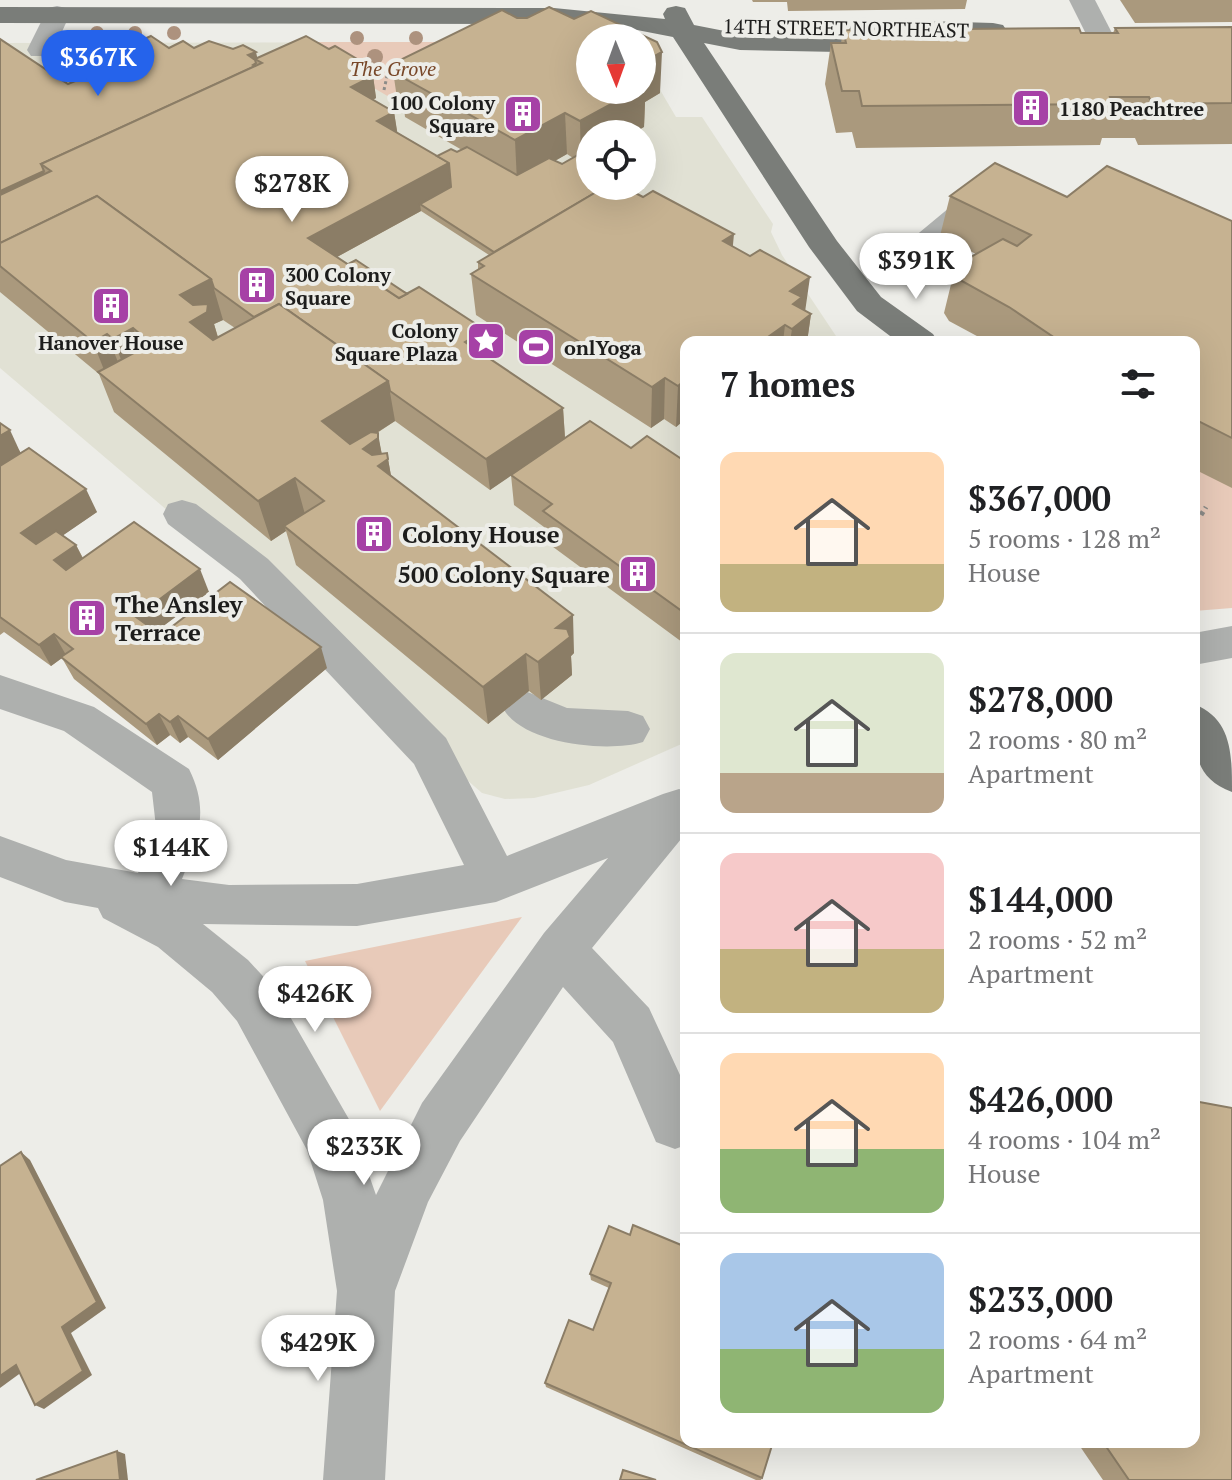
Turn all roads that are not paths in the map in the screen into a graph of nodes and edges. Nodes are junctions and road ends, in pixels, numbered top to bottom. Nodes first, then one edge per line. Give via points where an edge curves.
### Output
1 (671, 0) edge
2 (1082, 0) edge
3 (119, 8) edge
4 (334, 8) edge
5 (57, 14) junction
6 (0, 15) edge
7 (682, 30) junction
8 (1019, 39) edge
9 (1075, 42) edge
10 (41, 50) dead end
11 (1119, 51) joint
12 (1018, 202) edge
13 (948, 269) dead end
14 (869, 304) junction
15 (873, 336) edge
16 (913, 336) edge
17 (182, 514) dead end
18 (1232, 642) edge
19 (1200, 648) edge
20 (0, 692) edge
21 (525, 708) edge
22 (628, 729) dead end
23 (1200, 730) edge
24 (1232, 773) edge
25 (680, 808) edge
26 (680, 809) edge
27 (0, 856) edge
28 (65, 881) junction
29 (496, 881) junction
30 (152, 897) junction
31 (561, 949) junction
32 (675, 1123) dead end
33 (366, 1291) junction
34 (354, 1480) edge

1 - 7 main road
2 - 11 street
3 - 4 main road, 14TH STREET NORTHEAST
3 - 5 main road, 14TH STREET NORTHEAST
4 - 7 main road, 14TH STREET NORTHEAST via 623,20
5 - 6 main road, 14TH STREET NORTHEAST
5 - 10 street
7 - 8 main road, 14TH STREET NORTHEAST via 740,42
7 - 14 main road via 825,247
9 - 11 main road
12 - 13 street via 978,200 934,233 932,245
14 - 15 main road
14 - 16 main road
17 - 29 street via 254,569 430,751
18 - 19 street
20 - 30 street via 79,719 173,782 179,827
21 - 22 street via 563,725
23 - 24 main road
25 - 29 street
26 - 31 street
27 - 28 street
28 - 30 street
28 - 33 street via 175,931 255,1004 331,1140 350,1200
29 - 30 street via 357,905 229,906
31 - 32 street via 631,1025
31 - 33 street via 441,1122 406,1188
33 - 34 street

